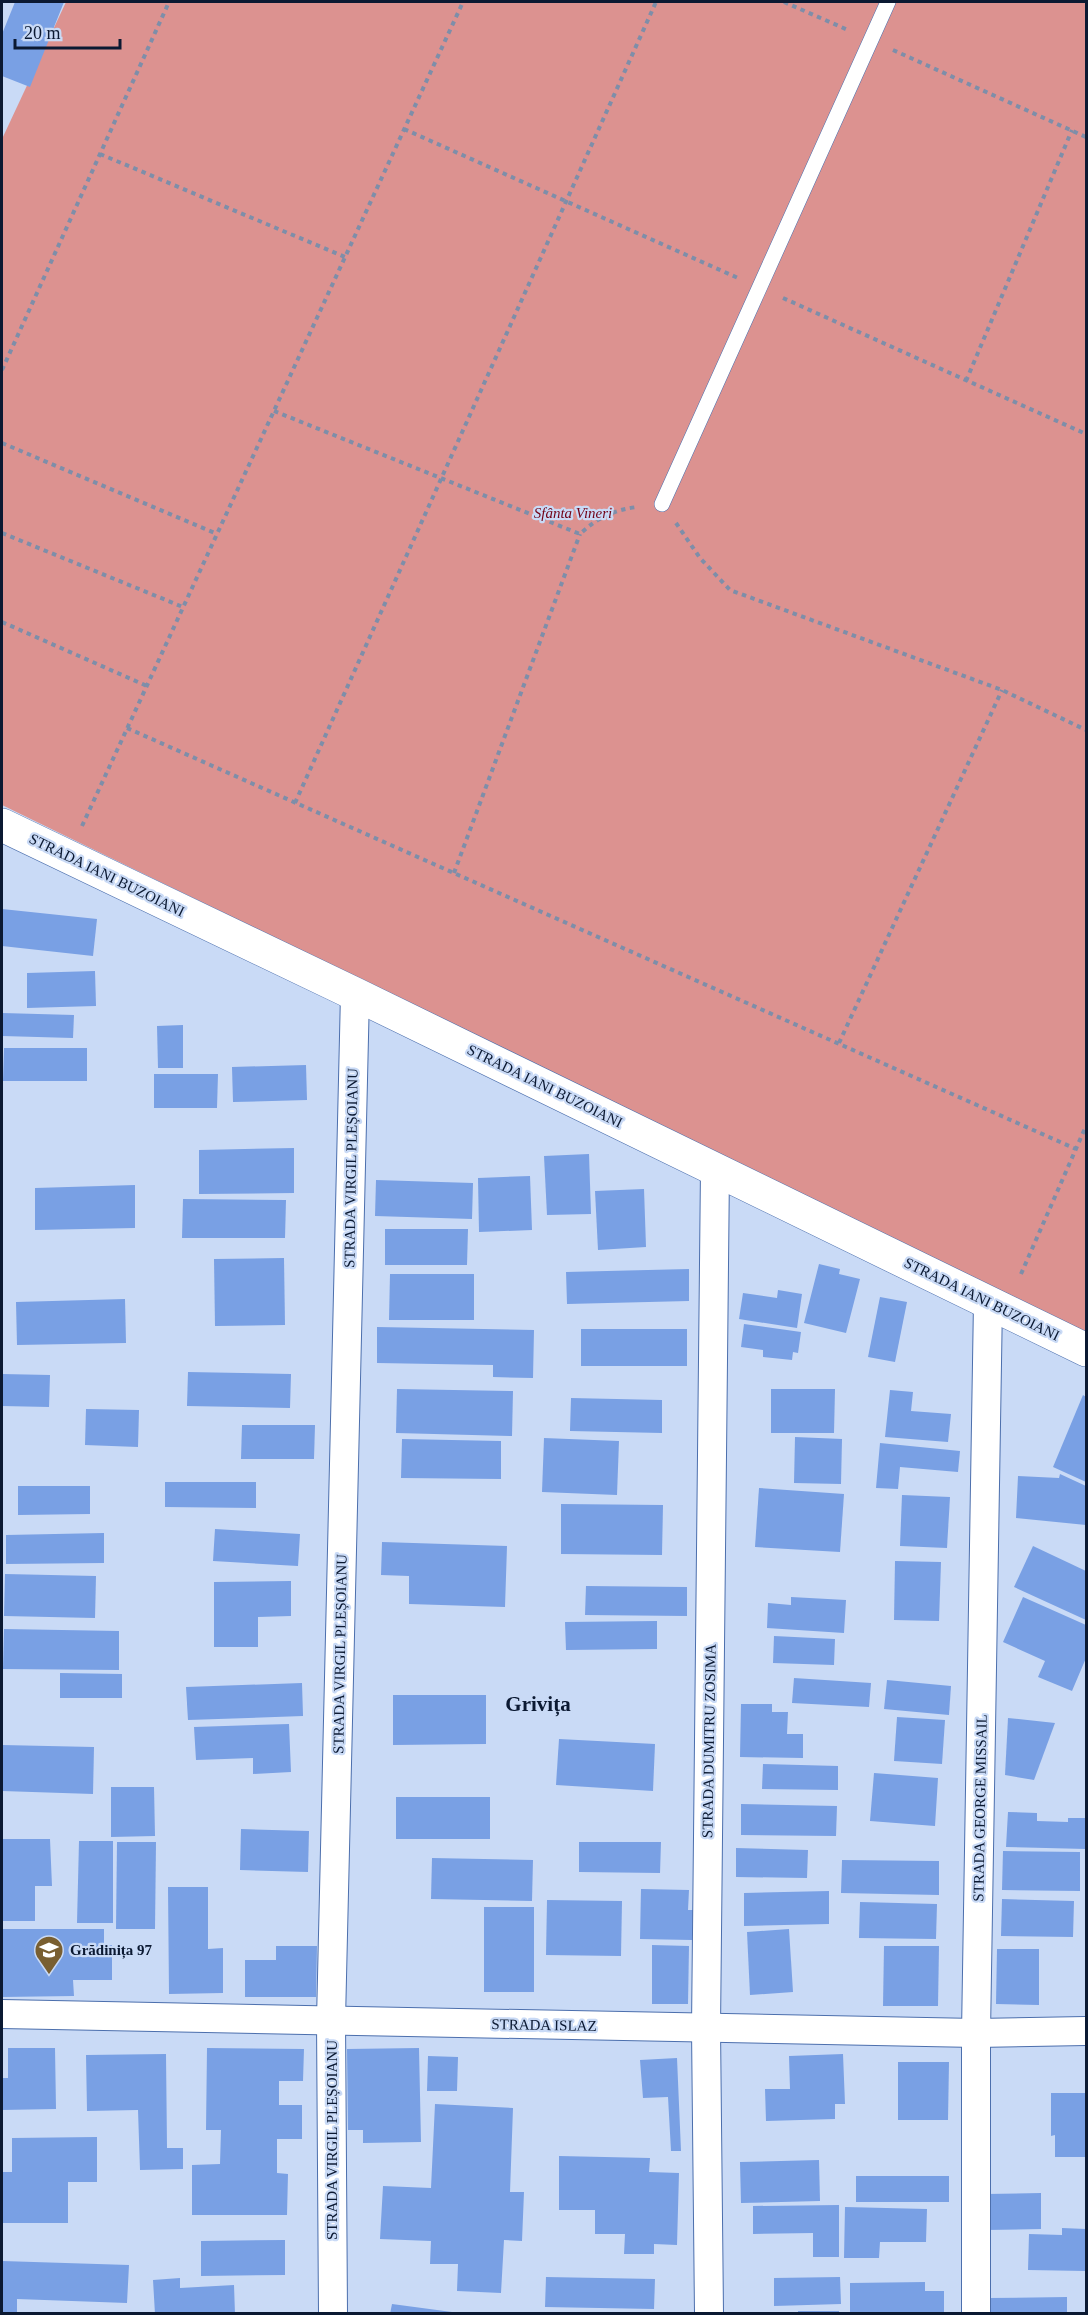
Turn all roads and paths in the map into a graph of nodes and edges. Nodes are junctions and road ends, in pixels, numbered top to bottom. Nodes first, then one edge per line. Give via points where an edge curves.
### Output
1 (169, 2) edge
2 (464, 2) edge
3 (656, 2) edge
4 (784, 2) edge
5 (888, 2) edge
6 (871, 40) junction
7 (1072, 130) junction
8 (1086, 137) edge
9 (100, 154) junction
10 (345, 257) junction
11 (2, 370) edge
12 (966, 381) dead end
13 (274, 411) junction
14 (2, 442) edge
15 (441, 478) junction
16 (662, 504) junction
17 (2, 533) edge
18 (217, 534) junction
19 (580, 534) junction
20 (183, 607) junction
21 (2, 622) edge
22 (147, 686) junction
23 (1002, 690) junction
24 (127, 728) junction
25 (1086, 730) edge
26 (296, 803) junction
27 (86, 818) dead end
28 (2, 825) edge
29 (454, 873) junction
30 (355, 994) junction
31 (839, 1043) junction
32 (1086, 1126) edge
33 (1076, 1149) junction
34 (715, 1169) junction
35 (1021, 1274) dead end
36 (988, 1302) junction
37 (1086, 1350) edge
38 (2, 2014) edge
39 (331, 2020) junction
40 (706, 2028) junction
41 (1086, 2031) edge
42 (976, 2033) junction
43 (333, 2313) edge
44 (709, 2313) edge
45 (976, 2313) edge

1 - 9 path
2 - 10 path
3 - 15 path
4 - 6 path
5 - 6 lane
6 - 7 path
6 - 16 lane
7 - 8 path
7 - 12 path
9 - 10 path
9 - 11 path
10 - 13 path
13 - 15 path
13 - 18 path
14 - 18 path
15 - 19 path
15 - 26 path
16 - 19 path via 617,509 595,520
16 - 23 path via 700,558 730,590
17 - 20 path
18 - 20 path
19 - 29 path
20 - 22 path
21 - 22 path
22 - 24 path
23 - 25 path
23 - 31 path
24 - 26 path
24 - 27 path
26 - 29 path
28 - 30 street, STRADA IANI BUZOIANI
29 - 31 path
30 - 34 street, STRADA IANI BUZOIANI
30 - 39 street, STRADA VIRGIL PLEȘOIANU
31 - 33 path
32 - 33 path
33 - 35 path
34 - 36 street, STRADA IANI BUZOIANI
34 - 40 street, STRADA DUMITRU ZOSIMA
36 - 37 street, STRADA IANI BUZOIANI
36 - 42 street, STRADA GEORGE MISSAIL
38 - 39 street, STRADA ISLAZ
39 - 40 street, STRADA ISLAZ
39 - 43 street, STRADA VIRGIL PLEȘOIANU
40 - 42 street, STRADA ISLAZ
40 - 44 street, STRADA DUMITRU ZOSIMA
41 - 42 street, STRADA ISLAZ
42 - 45 street, STRADA GEORGE MISSAIL

